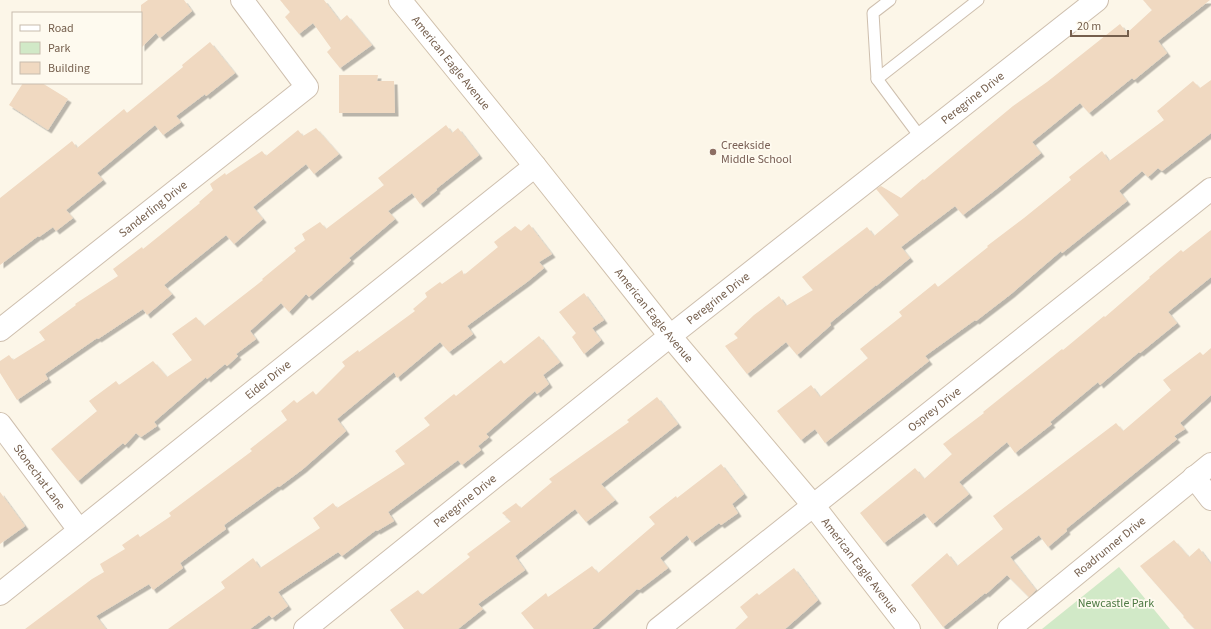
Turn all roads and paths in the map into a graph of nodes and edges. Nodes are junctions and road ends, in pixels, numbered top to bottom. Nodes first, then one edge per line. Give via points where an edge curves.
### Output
1 (242, 0) edge
2 (400, 0) edge
3 (890, 0) edge
4 (978, 0) edge
5 (1096, 0) edge
6 (877, 79) junction
7 (922, 138) junction
8 (535, 166) junction
9 (1211, 189) edge
10 (0, 330) edge
11 (670, 336) junction
12 (0, 424) edge
13 (1211, 464) edge
14 (1194, 478) junction
15 (1211, 499) edge
16 (813, 505) junction
17 (79, 530) junction
18 (0, 594) edge
19 (305, 629) edge
20 (658, 629) edge
21 (909, 629) edge
22 (1009, 629) edge

1 - 10 street, Sanderling Drive via 307,87
2 - 8 street, American Eagle Avenue
3 - 6 lane via 873,13
4 - 6 lane
5 - 7 street, Peregrine Drive
6 - 7 lane
7 - 11 street, Peregrine Drive
8 - 11 street, American Eagle Avenue
8 - 17 street, Eider Drive
9 - 16 street, Osprey Drive
11 - 16 street, American Eagle Avenue
11 - 19 street, Peregrine Drive
12 - 17 street, Stonechat Lane
13 - 14 street, Roadrunner Drive
14 - 15 street
14 - 22 street, Roadrunner Drive
16 - 20 street, Osprey Drive
16 - 21 street, American Eagle Avenue
17 - 18 street, Eider Drive

